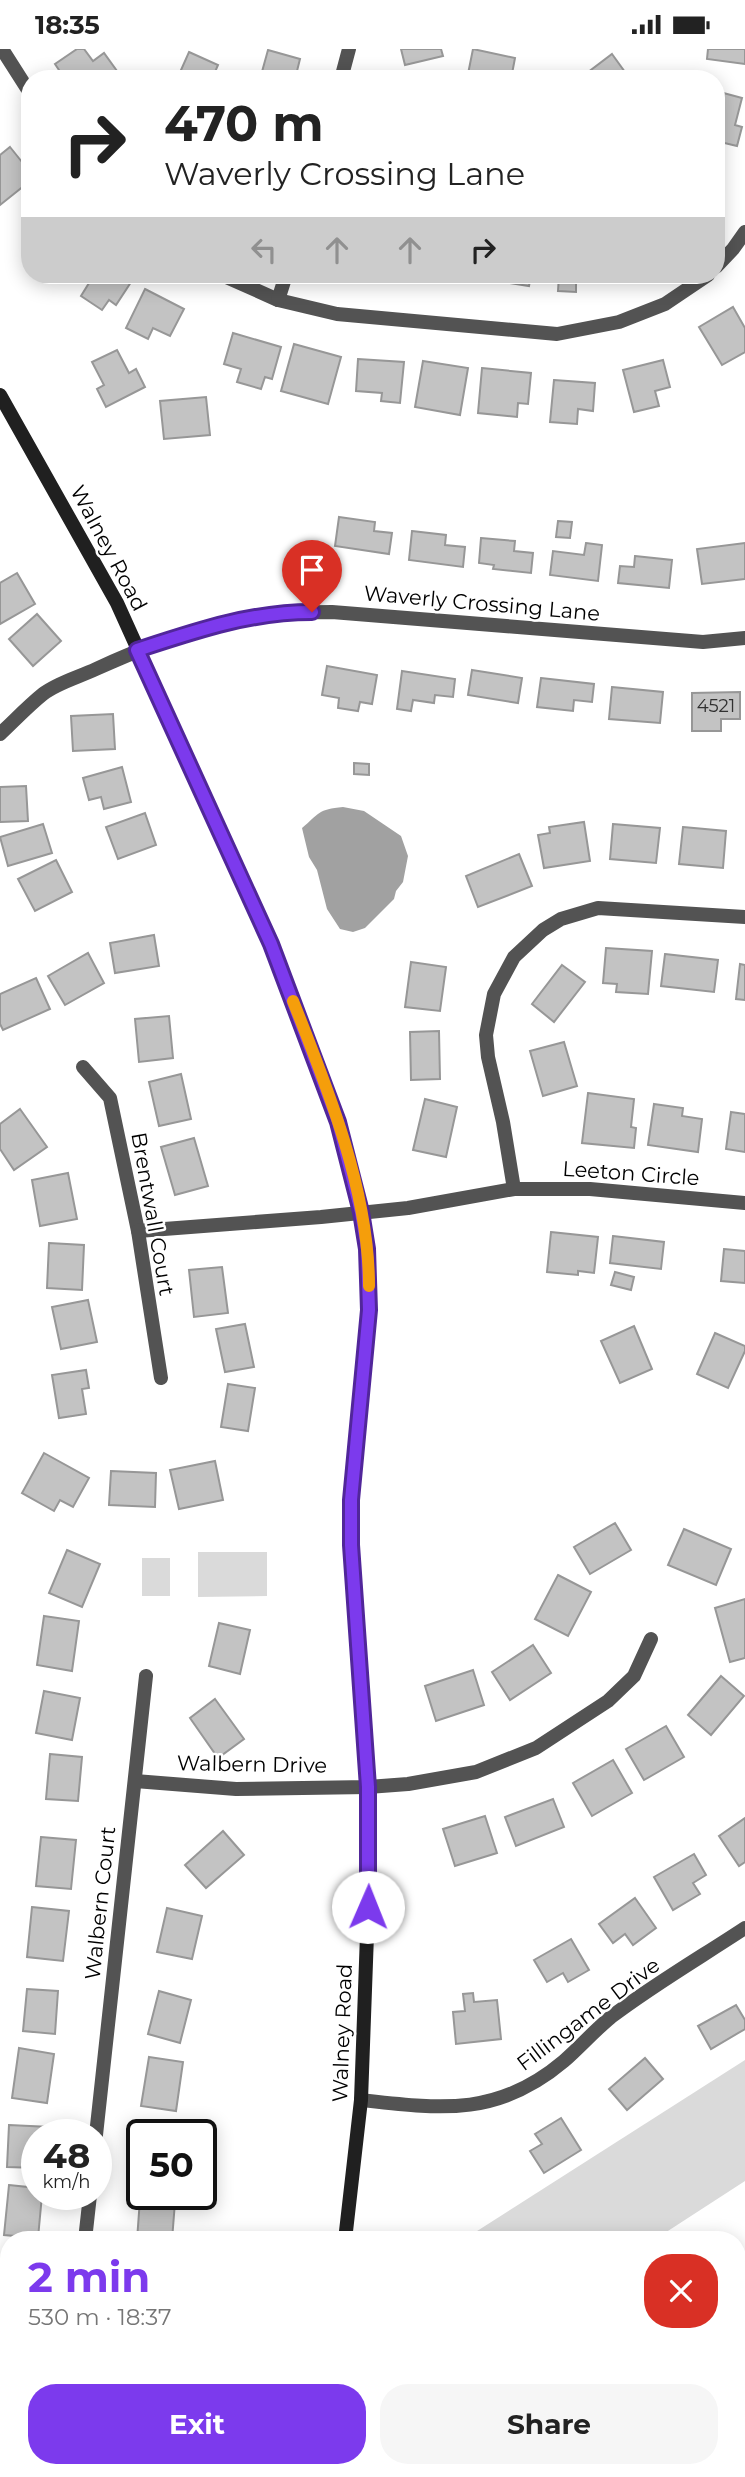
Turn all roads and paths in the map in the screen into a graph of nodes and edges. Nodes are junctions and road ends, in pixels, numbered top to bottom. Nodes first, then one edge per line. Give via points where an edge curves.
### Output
1 (2, 49) edge
2 (349, 49) edge
3 (343, 70) edge
4 (21, 79) edge
5 (745, 232) edge
6 (725, 257) edge
7 (242, 284) edge
8 (283, 284) edge
9 (695, 284) edge
10 (278, 300) junction
11 (0, 395) edge
12 (745, 638) edge
13 (137, 650) junction
14 (0, 734) edge
15 (745, 917) edge
16 (83, 1067) dead end
17 (513, 1189) junction
18 (745, 1203) edge
19 (361, 1212) junction
20 (138, 1231) junction
21 (161, 1378) dead end
22 (651, 1639) dead end
23 (146, 1676) dead end
24 (135, 1781) junction
25 (368, 1787) junction
26 (745, 1928) edge
27 (361, 2100) junction
28 (98, 2119) edge
29 (88, 2210) edge
30 (86, 2231) edge
31 (346, 2231) edge

1 - 4 street
2 - 3 street
5 - 6 street
7 - 10 street
8 - 10 street
9 - 10 street via 666,304 619,322 557,334 337,314
11 - 13 main road, Walney Road via 97,565
12 - 13 street, Waverly Crossing Lane via 703,642 292,612 214,625
13 - 14 street, Waverly Crossing Lane via 44,693
13 - 19 main road, Walney Road via 271,944 338,1122
15 - 17 street via 598,908 543,930 514,957 494,994 486,1035
16 - 20 street, Brentwall Court via 110,1098
17 - 18 street, Leeton Circle via 590,1189
17 - 19 street, Leeton Circle
19 - 20 street, Leeton Circle
19 - 25 main road, Walney Road via 369,1310 351,1545
20 - 21 street, Brentwall Court
22 - 25 street, Walbern Drive via 634,1676 621,1690 536,1748 476,1772
23 - 24 street, Walbern Court
24 - 25 street, Walbern Drive via 236,1789
24 - 28 street, Walbern Court
25 - 27 main road, Walney Road
26 - 27 street, Fillingame Drive via 613,2015 565,2060 521,2090 450,2108
27 - 31 main road, Walney Road
29 - 30 street

